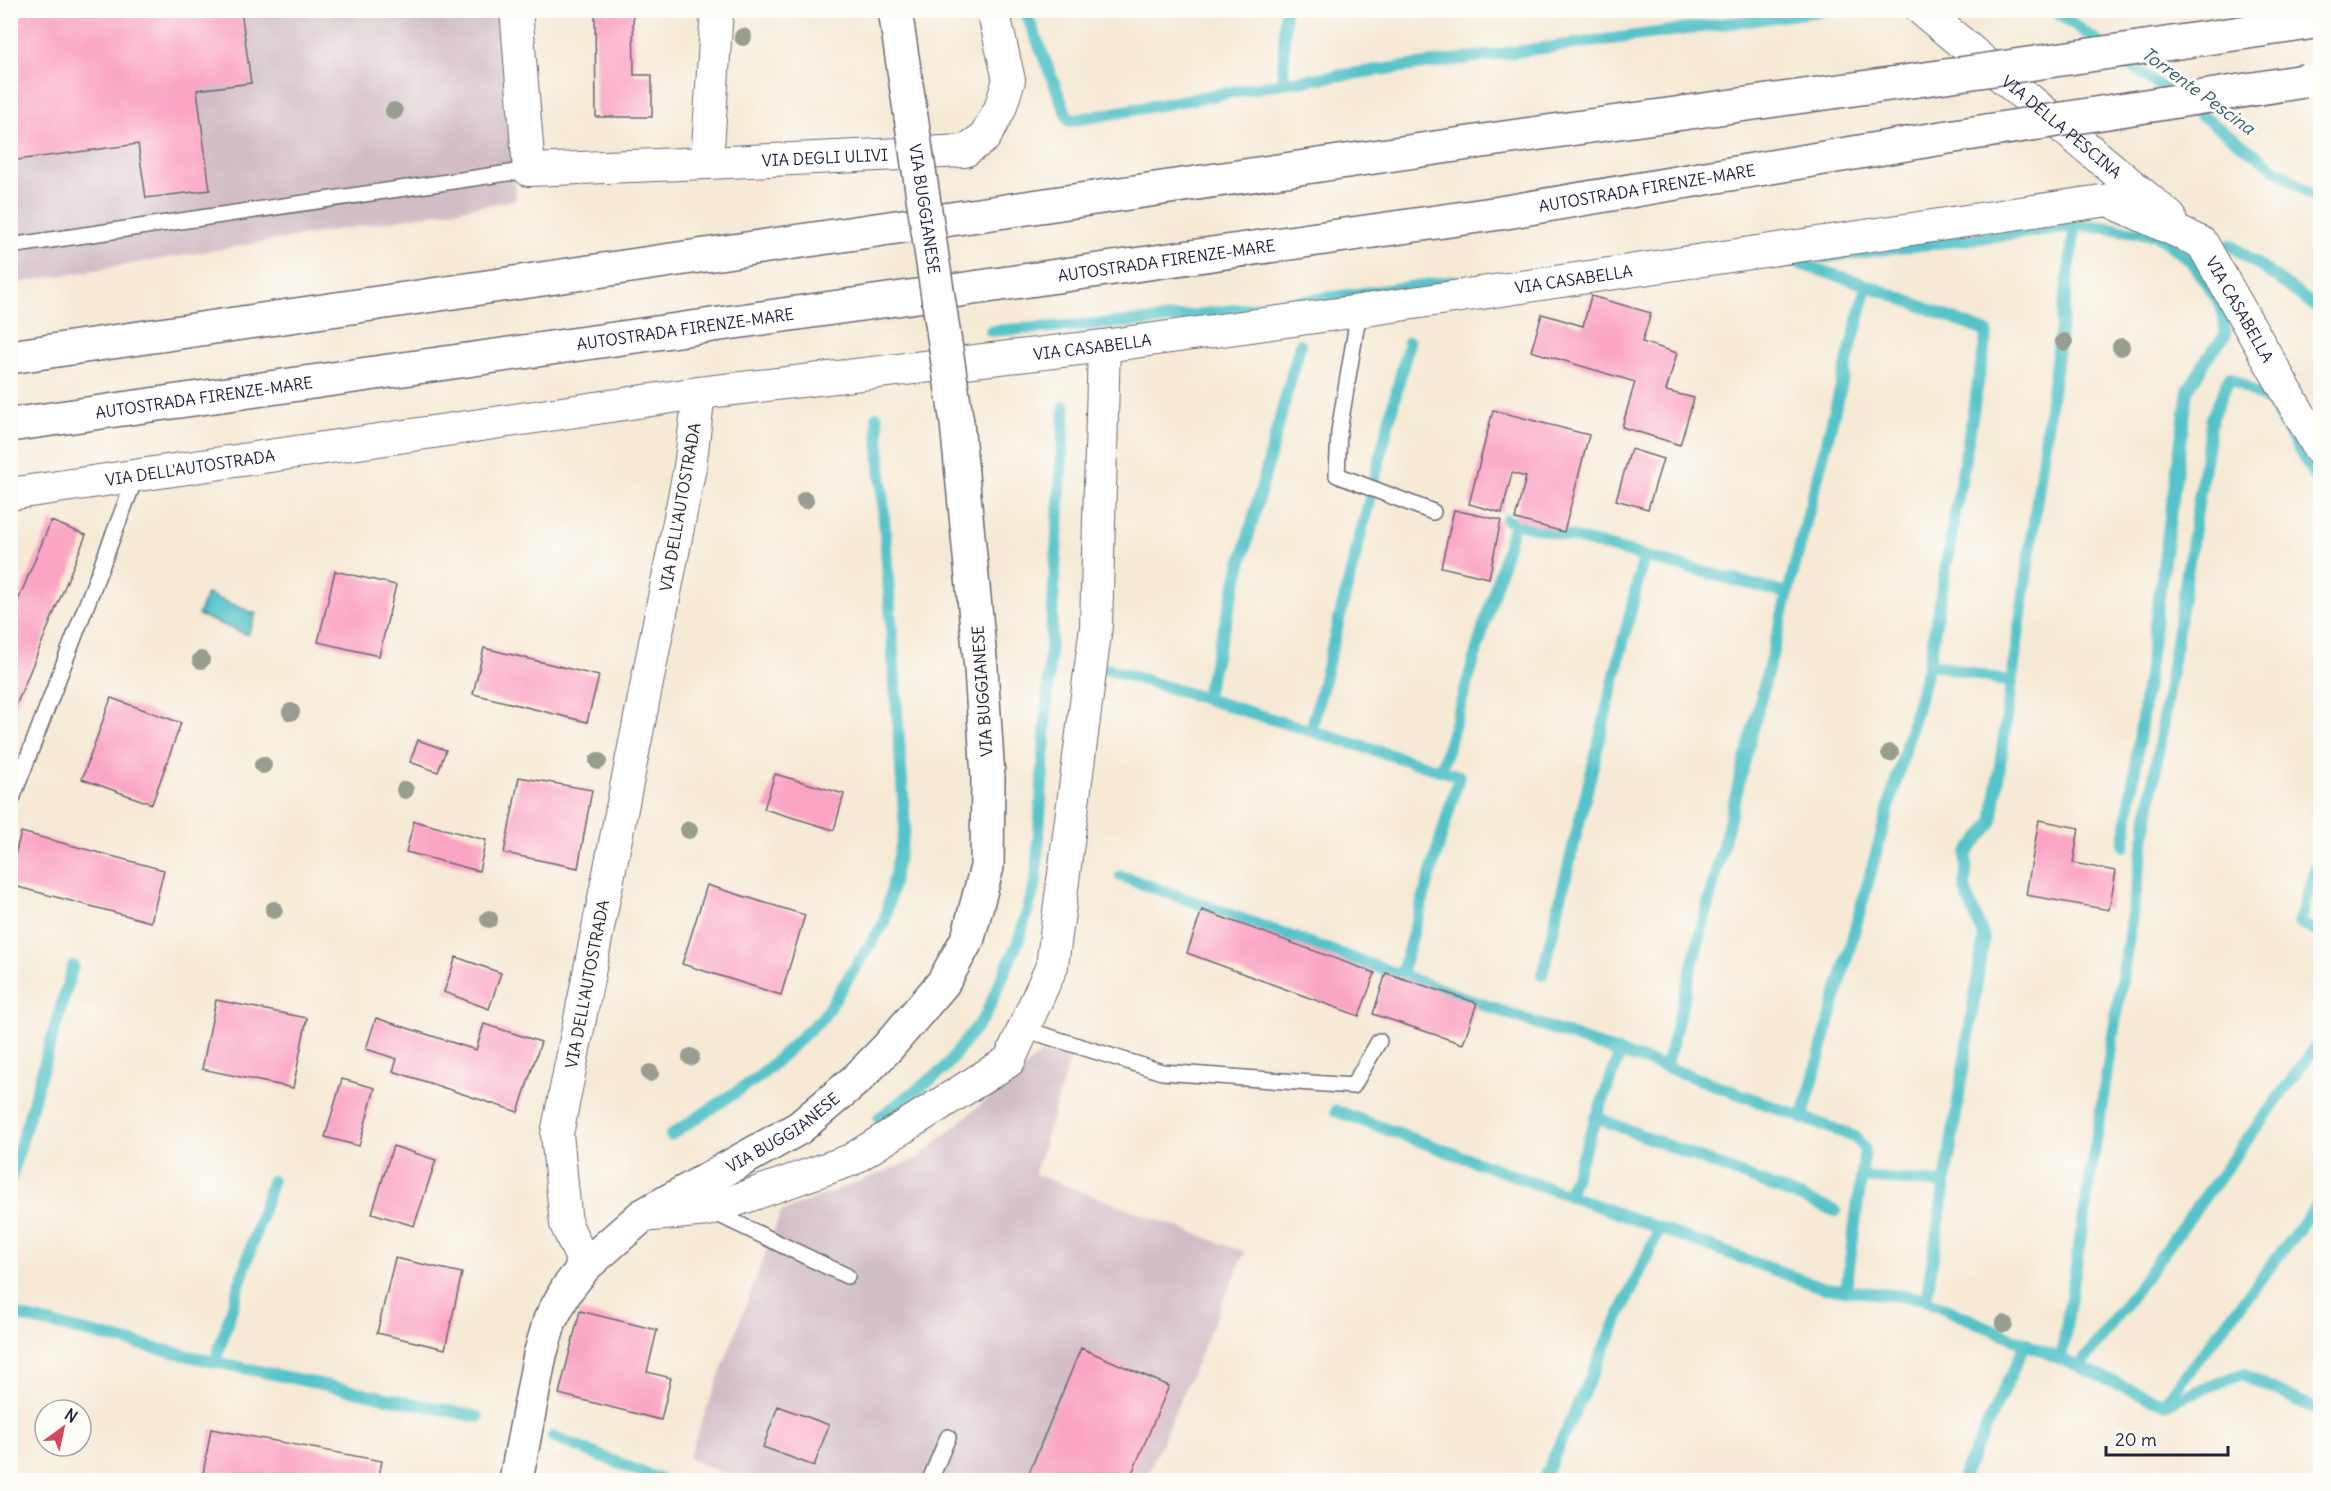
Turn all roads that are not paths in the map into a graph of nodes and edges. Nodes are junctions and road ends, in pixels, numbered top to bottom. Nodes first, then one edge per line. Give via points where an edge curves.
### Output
1 (516, 10) edge
2 (717, 10) edge
3 (895, 10) edge
4 (993, 10) edge
5 (1922, 10) edge
6 (2305, 23) edge
7 (2312, 80) edge
8 (707, 163) junction
9 (529, 170) junction
10 (2202, 243) junction
11 (10, 246) edge
12 (1359, 311) junction
13 (1104, 346) junction
14 (10, 357) edge
15 (699, 393) junction
16 (10, 425) edge
17 (2320, 450) edge
18 (136, 476) junction
19 (10, 494) edge
20 (1433, 512) dead end
21 (10, 804) edge
22 (1024, 1029) junction
23 (1379, 1041) dead end
24 (708, 1210) junction
25 (642, 1216) junction
26 (585, 1266) junction
27 (848, 1276) dead end
28 (948, 1437) dead end
29 (516, 1480) edge
30 (930, 1480) edge

1 - 9 street
2 - 8 street
3 - 25 main road, VIA BUGGIANESE, bridge via 957,423 981,669 988,777 987,867 968,938 943,983 888,1047 799,1128
4 - 8 street, VIA DEGLI ULIVI via 1009,80 1000,109 984,137 965,151
5 - 10 street, VIA DELLA PESCINA
6 - 14 main road, bridge
7 - 16 main road, AUTOSTRADA FIRENZE-MARE, bridge via 1488,215
8 - 9 street, VIA DEGLI ULIVI
9 - 11 lane
10 - 12 street, VIA CASABELLA via 2108,200
10 - 17 street, VIA CASABELLA
12 - 13 street, VIA CASABELLA
12 - 20 lane via 1339,431 1337,474
13 - 15 street, VIA CASABELLA
13 - 22 street, VIA BUGGIANESE via 1096,626 1052,966
15 - 18 street, VIA DELL'AUTOSTRADA
15 - 26 street, VIA DELL'AUTOSTRADA via 690,466 557,1134 566,1224
18 - 19 street, VIA DELL'AUTOSTRADA
18 - 21 lane
22 - 23 lane via 1162,1072 1353,1086
22 - 24 street, VIA BUGGIANESE via 1009,1061 851,1160
24 - 25 street, VIA BUGGIANESE
24 - 27 lane
25 - 26 main road, VIA BUGGIANESE
26 - 29 main road, VIA BUGGIANESE via 550,1320
28 - 30 lane

